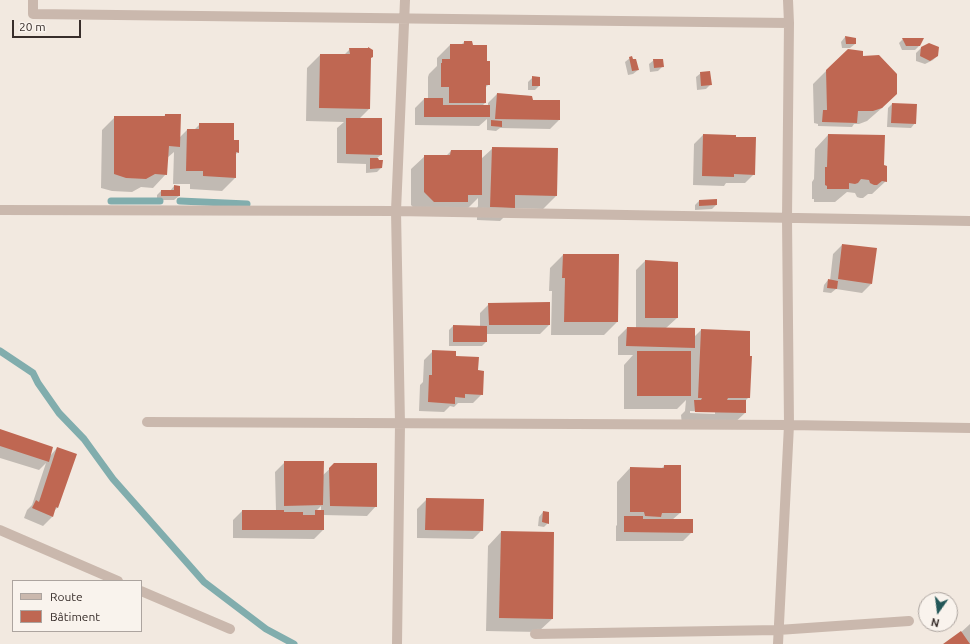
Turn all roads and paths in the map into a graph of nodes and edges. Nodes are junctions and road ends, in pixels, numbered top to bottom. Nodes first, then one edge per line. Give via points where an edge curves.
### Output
1 (34, 0) edge
2 (406, 0) edge
3 (788, 0) edge
4 (406, 19) junction
5 (790, 23) junction
6 (0, 210) edge
7 (396, 211) junction
8 (787, 218) junction
9 (970, 221) edge
10 (147, 422) dead end
11 (400, 424) junction
12 (789, 425) junction
13 (970, 428) edge
14 (0, 530) edge
15 (116, 580) edge
16 (142, 591) edge
17 (909, 622) dead end
18 (230, 629) dead end
19 (778, 630) junction
20 (535, 634) dead end
21 (397, 644) edge
22 (778, 644) edge

1 - 4 street via 33,14
2 - 4 street
3 - 5 street
4 - 5 street
4 - 7 street
5 - 8 street
6 - 7 street
7 - 8 street
7 - 11 street
8 - 9 street
8 - 12 street
10 - 11 street
11 - 12 street
11 - 21 street
12 - 13 street
12 - 19 street
14 - 15 street
16 - 18 street
17 - 19 street
19 - 20 street
19 - 22 street

